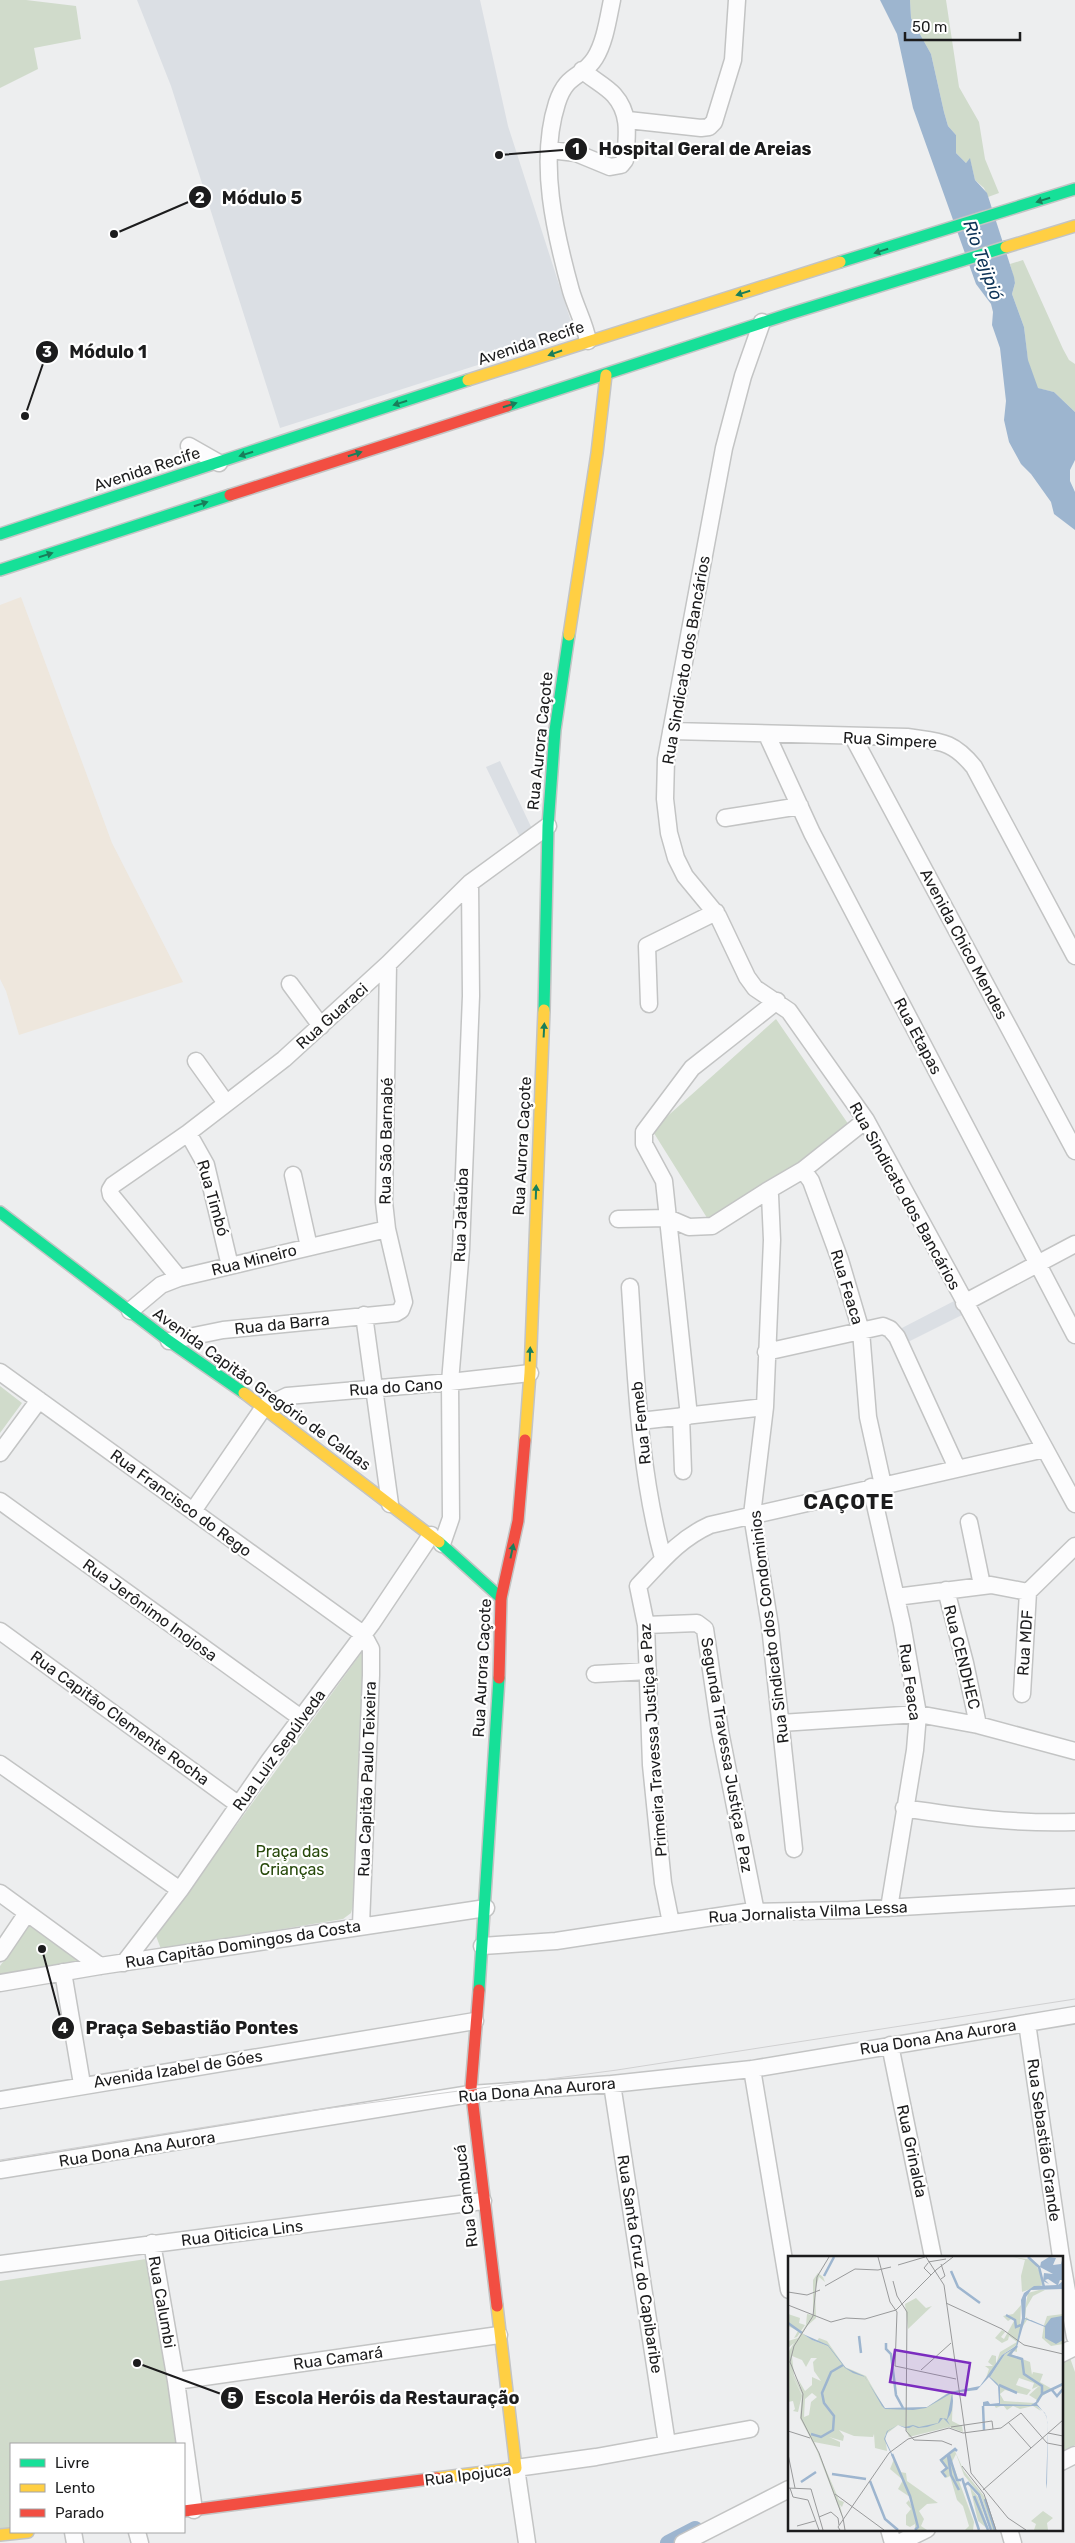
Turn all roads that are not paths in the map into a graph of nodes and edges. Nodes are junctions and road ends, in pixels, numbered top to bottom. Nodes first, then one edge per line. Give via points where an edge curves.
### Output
1 (612, 0) edge
2 (737, 0) edge
3 (582, 70) junction
4 (628, 120) junction
5 (550, 150) junction
6 (1075, 189) edge
7 (1075, 226) edge
8 (762, 322) junction
9 (588, 341) junction
10 (606, 375) junction
11 (189, 446) dead end
12 (219, 463) junction
13 (0, 534) edge
14 (0, 570) edge
15 (672, 731) junction
16 (767, 735) junction
17 (853, 737) junction
18 (800, 806) junction
19 (725, 818) dead end
20 (548, 826) junction
21 (470, 883) junction
22 (716, 912) junction
23 (1075, 956) edge
24 (388, 964) junction
25 (290, 984) dead end
26 (777, 1001) junction
27 (649, 1004) dead end
28 (321, 1026) junction
29 (196, 1060) dead end
30 (226, 1103) junction
31 (866, 1120) junction
32 (188, 1133) junction
33 (1075, 1151) edge
34 (807, 1175) junction
35 (293, 1176) dead end
36 (768, 1193) junction
37 (0, 1212) edge
38 (668, 1218) junction
39 (618, 1219) dead end
40 (387, 1229) junction
41 (1075, 1244) edge
42 (309, 1247) junction
43 (1037, 1264) junction
44 (230, 1266) junction
45 (179, 1278) junction
46 (630, 1287) dead end
47 (964, 1303) junction
48 (130, 1311) junction
49 (396, 1313) joint
50 (364, 1315) junction
51 (861, 1332) junction
52 (1075, 1335) edge
53 (169, 1341) junction
54 (766, 1352) junction
55 (0, 1372) edge
56 (530, 1373) junction
57 (450, 1382) junction
58 (375, 1388) junction
59 (39, 1400) junction
60 (264, 1407) junction
61 (765, 1407) junction
62 (685, 1416) junction
63 (640, 1421) junction
64 (1045, 1449) junction
65 (0, 1453) edge
66 (957, 1468) junction
67 (683, 1471) dead end
68 (1069, 1476) edge
69 (877, 1486) junction
70 (0, 1501) edge
71 (390, 1504) junction
72 (1075, 1504) edge
73 (193, 1511) junction
74 (752, 1515) junction
75 (969, 1522) dead end
76 (437, 1540) junction
77 (1075, 1546) edge
78 (662, 1558) junction
79 (982, 1585) junction
80 (946, 1590) junction
81 (1028, 1592) junction
82 (896, 1597) junction
83 (501, 1598) junction
84 (646, 1625) junction
85 (0, 1631) edge
86 (363, 1634) junction
87 (648, 1671) junction
88 (594, 1674) dead end
89 (1022, 1694) dead end
90 (918, 1714) junction
91 (301, 1718) junction
92 (781, 1723) junction
93 (978, 1725) junction
94 (1075, 1751) edge
95 (0, 1764) edge
96 (239, 1805) junction
97 (904, 1808) junction
98 (1075, 1822) edge
99 (794, 1849) dead end
100 (180, 1890) junction
101 (0, 1893) edge
102 (1075, 1897) edge
103 (889, 1908) junction
104 (756, 1912) junction
105 (27, 1913) junction
106 (485, 1914) junction
107 (670, 1922) junction
108 (361, 1925) junction
109 (482, 1946) junction
110 (0, 1954) edge
111 (124, 1963) junction
112 (100, 1966) junction
113 (63, 1972) junction
114 (0, 1983) edge
115 (1075, 2015) edge
116 (475, 2021) junction
117 (1026, 2023) junction
118 (890, 2045) junction
119 (752, 2070) junction
120 (82, 2084) junction
121 (612, 2084) junction
122 (470, 2094) junction
123 (0, 2100) edge
124 (0, 2170) edge
125 (483, 2201) junction
126 (152, 2243) junction
127 (933, 2256) edge
128 (1061, 2256) edge
129 (0, 2264) edge
130 (1062, 2264) edge
131 (788, 2284) edge
132 (1071, 2325) edge
133 (499, 2335) junction
134 (1075, 2348) edge
135 (1062, 2354) edge
136 (176, 2381) junction
137 (750, 2429) dead end
138 (182, 2443) edge
139 (667, 2444) junction
140 (1075, 2454) edge
141 (1062, 2461) edge
142 (516, 2468) junction
143 (185, 2470) edge
144 (788, 2490) edge
145 (189, 2510) edge
146 (889, 2530) edge
147 (925, 2530) edge
148 (1009, 2530) edge
149 (21, 2533) edge
150 (0, 2536) edge
151 (527, 2543) edge
152 (683, 2543) edge
153 (893, 2543) edge
154 (899, 2543) edge
155 (1014, 2543) edge

1 - 3 street via 600,47 595,58
2 - 4 street via 733,60 714,122 701,128
3 - 4 street via 613,93
3 - 5 street via 563,86 556,105
4 - 5 street via 622,165 616,167 576,153
5 - 9 street via 557,231
6 -> 9 main road, Avenida Recife
7 - 8 main road
8 - 10 main road
8 - 15 street, Rua Sindicato dos Bancários via 743,376 724,448
9 -> 12 main road, Avenida Recife
14 -> 10 main road
10 - 20 main road, Rua Aurora Caçote via 556,721
11 - 12 street
12 - 13 main road, Avenida Recife
15 - 16 street, Rua Simpere
15 - 22 street, Rua Sindicato dos Bancários via 666,759 665,799 669,833 685,876
16 - 17 street, Rua Simpere
16 - 18 street, Rua Etapas
17 - 23 street, Rua Simpere via 944,742 961,751 974,766
17 - 33 street, Avenida Chico Mendes
18 - 19 street
18 - 43 street, Rua Etapas
20 - 21 street, Rua Guaraci
56 -> 20 main road, Rua Aurora Caçote
21 - 24 street, Rua Guaraci
21 - 57 street, Rua Jataúba via 470,996 461,1249
22 - 26 street, Rua Sindicato dos Bancários via 747,977 755,988
22 - 27 street via 647,946
24 - 28 street, Rua Guaraci
24 - 40 street, Rua São Barnabé via 384,1166
25 - 28 street
26 - 31 street, Rua Sindicato dos Bancários via 789,1011
26 - 38 street via 692,1068 644,1132 644,1144 664,1180
28 - 30 street, Rua Guaraci
29 - 30 street
30 - 32 street, Rua Guaraci
31 - 34 street
31 - 47 street, Rua Sindicato dos Bancários
32 - 44 street, Rua Timbó via 206,1165
32 - 45 street, Rua Guaraci via 120,1179 110,1190 111,1196
34 - 36 street
34 - 51 street, Rua Feaca via 840,1260
35 - 42 street
36 - 38 street via 712,1226 689,1227
36 - 54 street, Rua Sindicato dos Condominios via 772,1240
37 - 48 main road, Avenida Capitão Gregório de Caldas
38 - 39 street
38 - 62 street
40 - 42 street, Rua Mineiro
40 - 49 street, Rua São Barnabé via 404,1302 402,1310
41 - 43 street
42 - 44 street, Rua Mineiro
43 - 47 street
43 - 52 street, Rua Etapas
44 - 45 street, Rua Mineiro
45 - 48 street, Rua Mineiro via 161,1285
46 - 63 street, Rua Femeb
47 - 64 street, Rua Sindicato dos Bancários
48 - 53 main road, Avenida Capitão Gregório de Caldas
49 - 50 street, Rua da Barra
50 - 53 street, Rua da Barra via 223,1330
50 - 58 street
51 - 54 street
51 - 66 street via 883,1326 897,1337
51 - 69 street, Rua Feaca
53 - 60 main road, Avenida Capitão Gregório de Caldas
54 - 61 street, Rua Sindicato dos Condominios
55 - 59 street, Rua Francisco do Rego
56 - 57 street, Rua do Cano
83 -> 56 main road, Rua Aurora Caçote via 518,1521
57 - 58 street, Rua do Cano
57 - 76 street, Rua Jataúba via 451,1518
58 - 60 street, Rua do Cano via 287,1396
58 - 71 street
59 - 65 street
59 - 73 street, Rua Francisco do Rego
60 - 71 main road, Avenida Capitão Gregório de Caldas
60 - 73 street
61 - 62 street
61 - 74 street, Rua Sindicato dos Condominios
62 - 63 street
62 - 67 street
63 - 78 street, Rua Femeb via 648,1489
64 - 66 street
64 - 68 street, Rua Sindicato dos Bancários
66 - 69 street
68 - 72 street, Rua Sindicato dos Bancários
69 - 74 street
69 - 82 street, Rua Feaca
70 - 91 street, Rua Jerônimo Inojosa
71 - 76 main road, Avenida Capitão Gregório de Caldas
73 - 86 street, Rua Francisco do Rego
74 - 78 street via 726,1519 702,1528
74 - 92 street, Rua Sindicato dos Condominios
75 - 79 street
76 - 83 main road, Avenida Capitão Gregório de Caldas
76 - 86 street, Rua Luiz Sepúlveda
77 - 81 street
78 - 84 street, Primeira Travessa Justiça e Paz via 638,1586
79 - 80 street
79 - 81 street
80 - 82 street
80 - 93 street, Rua CENDHEC via 966,1663
81 - 89 street, Rua MDF
82 - 90 street, Rua Feaca
83 - 106 main road, Rua Aurora Caçote via 499,1688
84 - 87 street, Primeira Travessa Justiça e Paz
84 - 104 street, Segunda Travessa Justiça e Paz via 697,1623 705,1629 720,1731
85 - 96 street, Rua Capitão Clemente Rocha
86 - 91 street, Rua Luiz Sepúlveda
86 - 108 street, Rua Capitão Paulo Teixeira via 369,1642 372,1658
87 - 88 street
87 - 107 street, Primeira Travessa Justiça e Paz via 651,1765
90 - 92 street
90 - 93 street
90 - 97 street, Rua Feaca
91 - 96 street, Rua Luiz Sepúlveda
92 - 99 street, Rua Sindicato dos Condominios
93 - 94 street
95 - 100 street
96 - 100 street, Rua Luiz Sepúlveda
97 - 98 street via 956,1817
97 - 103 street, Rua Feaca
100 - 111 street, Rua Luiz Sepúlveda
101 - 105 street
102 - 103 street, Rua Jornalista Vilma Lessa
103 - 104 street, Rua Jornalista Vilma Lessa
104 - 107 street, Rua Jornalista Vilma Lessa
105 - 110 street
105 - 112 street
106 - 108 street, Rua Capitão Domingos da Costa
106 - 109 main road, Rua Cambucá
107 - 109 street, Rua Jornalista Vilma Lessa via 556,1940
108 - 111 street, Rua Capitão Domingos da Costa
109 - 116 main road, Rua Cambucá
111 - 112 street, Rua Capitão Domingos da Costa
112 - 113 street, Rua Capitão Domingos da Costa
113 - 114 street, Rua Capitão Domingos da Costa
113 - 120 street
115 - 117 street, Rua Dona Ana Aurora
116 - 120 street, Avenida Izabel de Góes
116 - 122 main road, Rua Cambucá
117 - 118 street, Rua Dona Ana Aurora
117 - 128 street, Rua Sebastião Grande
118 - 119 street, Rua Dona Ana Aurora
118 - 127 street, Rua Grinalda
119 - 121 street, Rua Dona Ana Aurora
119 - 131 street
120 - 123 street, Avenida Izabel de Góes
121 - 122 street, Rua Dona Ana Aurora
121 - 139 street, Rua Santa Cruz do Capibaribe
122 - 124 street, Rua Dona Ana Aurora
122 - 125 main road, Rua Cambucá
125 - 126 street, Rua Oiticica Lins
125 - 133 main road, Rua Cambucá
126 - 129 street, Rua Oiticica Lins
126 - 136 street, Rua Calumbi
130 - 132 street, Rua Sebastião Grande
133 - 136 street, Rua Camará
133 - 142 main road, Rua Cambucá
134 - 135 street
136 - 138 street, Rua Calumbi
137 - 139 street, Rua Ipojuca
139 - 142 street, Rua Ipojuca
140 - 141 street
142 - 145 main road, Rua Ipojuca
142 - 151 street
143 - 145 street, Rua Calumbi
144 - 152 street
146 - 153 street
147 - 154 street
148 - 155 street
149 - 150 main road

